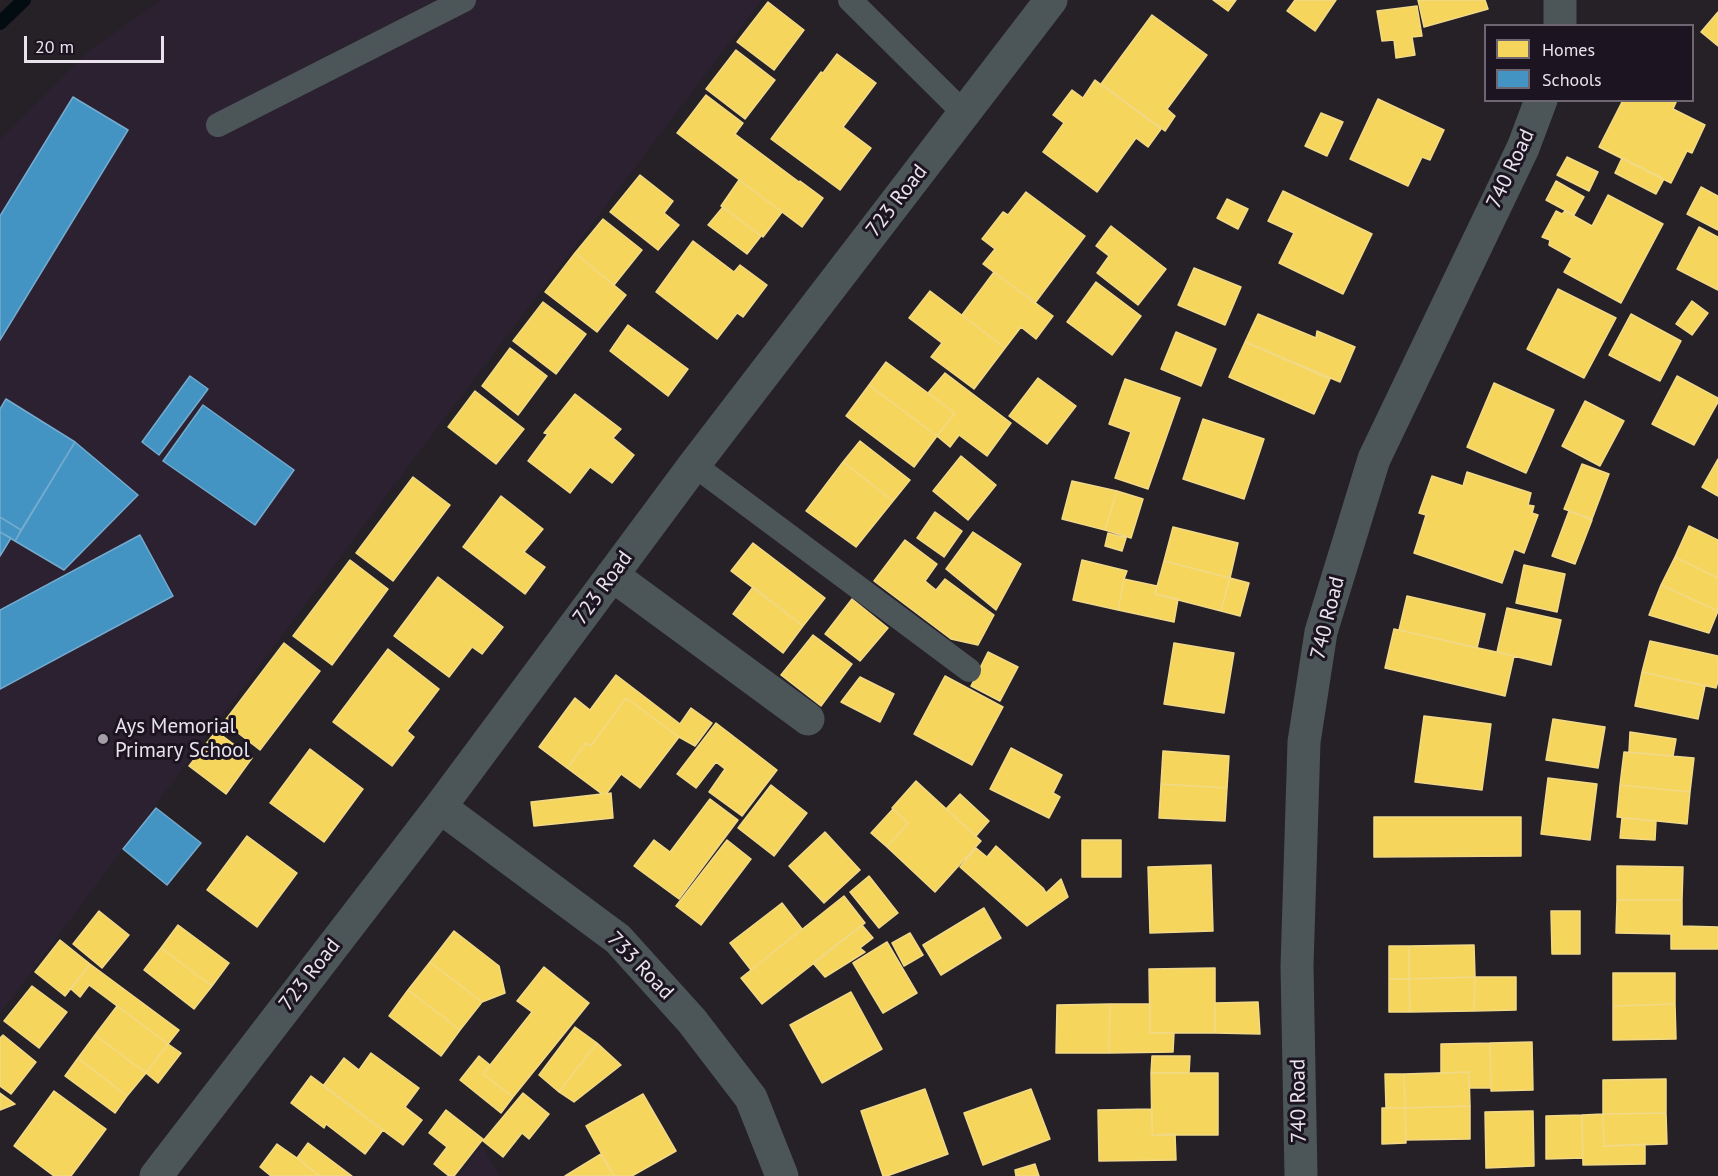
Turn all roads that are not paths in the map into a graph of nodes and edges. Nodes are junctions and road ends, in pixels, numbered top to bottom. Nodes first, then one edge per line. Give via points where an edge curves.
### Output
1 (464, 0) edge
2 (850, 0) edge
3 (1051, 0) edge
4 (1560, 0) edge
5 (1560, 24) edge
6 (1540, 102) edge
7 (964, 113) junction
8 (218, 125) dead end
9 (694, 465) junction
10 (612, 575) junction
11 (969, 670) dead end
12 (808, 719) dead end
13 (440, 807) junction
14 (156, 1176) edge
15 (782, 1176) edge
16 (1301, 1176) edge

1 - 8 lane
2 - 7 lane
3 - 7 street, 723 Road
4 - 5 street
6 - 16 street, 740 Road via 1374,459 1321,632 1304,742 1297,966
7 - 9 street, 723 Road
9 - 10 street, 723 Road
9 - 11 lane
10 - 12 street
10 - 13 street, 723 Road
13 - 14 street, 723 Road
13 - 15 street, 733 Road via 618,939 692,1021 751,1098

